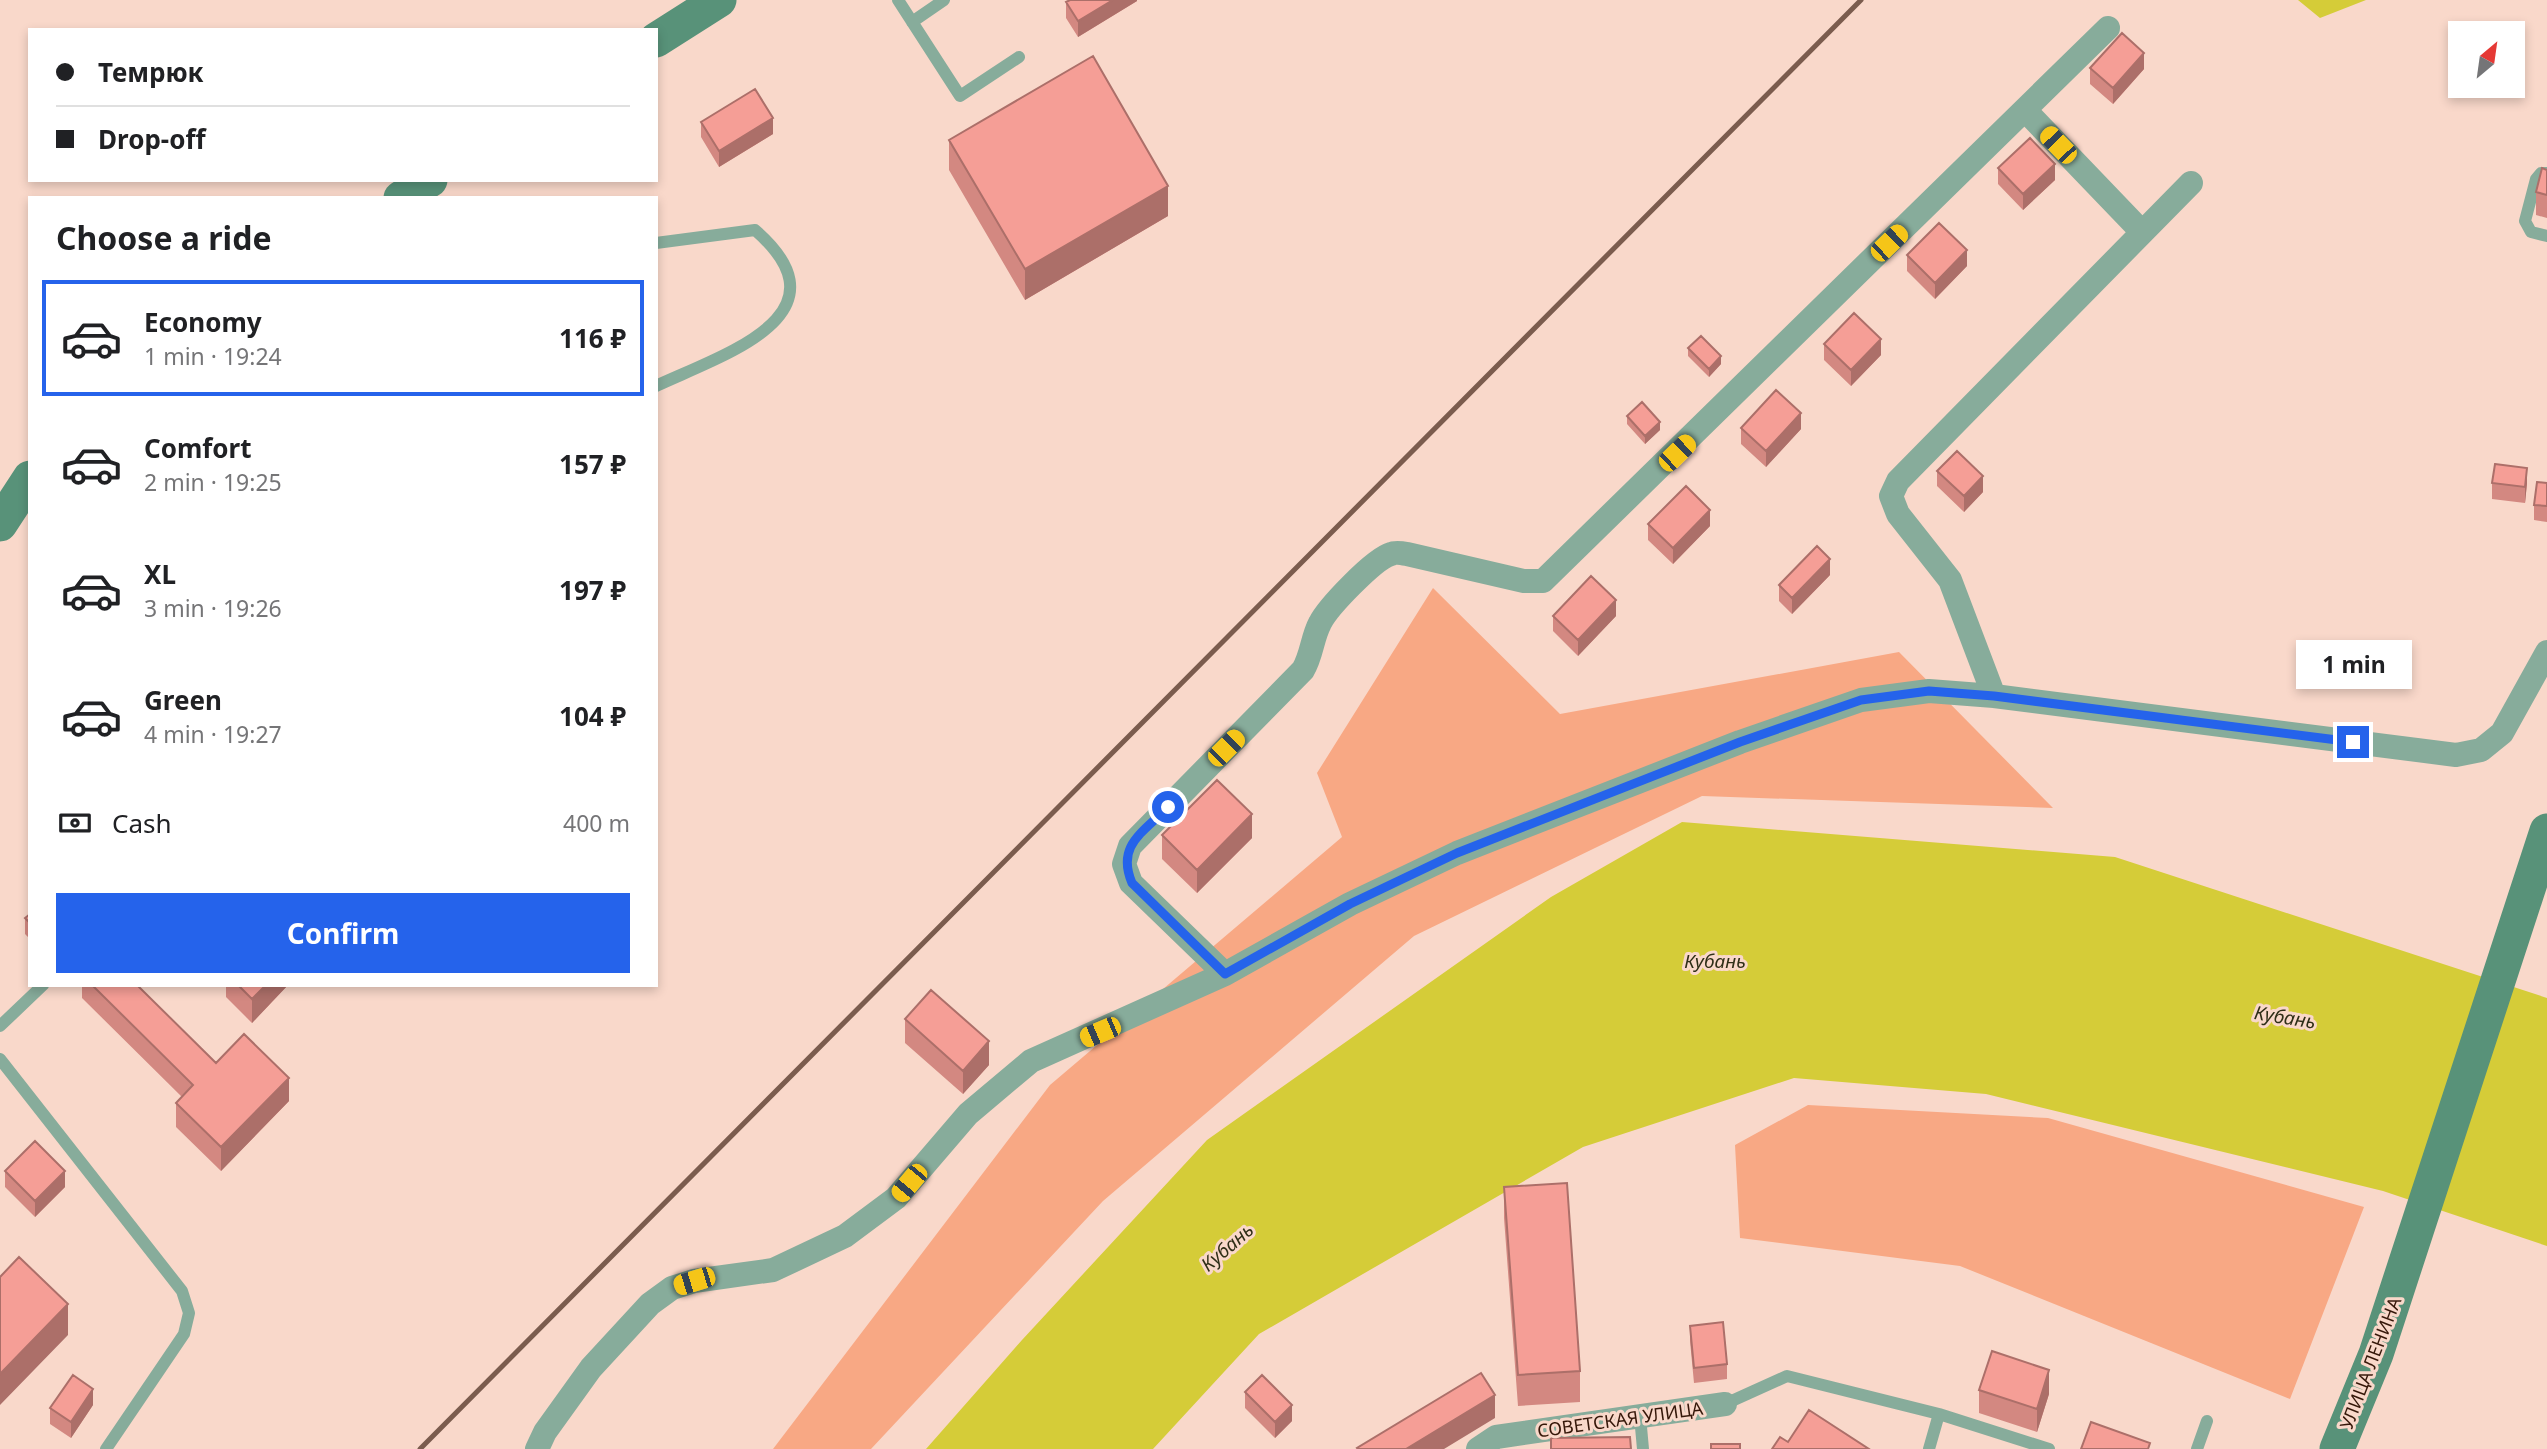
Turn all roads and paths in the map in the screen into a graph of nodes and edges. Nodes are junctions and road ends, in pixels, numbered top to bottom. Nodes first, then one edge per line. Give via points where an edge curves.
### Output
1 (719, 0) edge
2 (898, 0) edge
3 (944, 0) edge
4 (912, 22) junction
5 (2108, 28) dead end
6 (658, 39) edge
7 (1019, 57) dead end
8 (2025, 110) junction
9 (2547, 173) edge
10 (427, 182) edge
11 (2191, 183) dead end
12 (404, 196) edge
13 (2142, 232) junction
14 (2547, 236) edge
15 (658, 243) edge
16 (658, 385) edge
17 (28, 481) edge
18 (0, 524) edge
19 (2547, 652) edge
20 (1994, 696) junction
21 (2547, 831) edge
22 (1225, 974) junction
23 (41, 987) edge
24 (0, 1026) edge
25 (0, 1059) edge
26 (1725, 1404) joint
27 (1939, 1414) junction
28 (1640, 1416) junction
29 (2207, 1421) dead end
30 (106, 1449) edge
31 (537, 1449) edge
32 (1478, 1449) edge
33 (1643, 1449) edge
34 (1929, 1449) edge
35 (2049, 1449) edge
36 (2197, 1449) edge
37 (2337, 1449) edge

1 - 6 main road
2 - 4 lane
3 - 4 lane
4 - 7 lane via 960,96
5 - 8 street
8 - 13 street
8 - 22 street via 1543,582 1392,553 1378,561 1327,613 1303,670 1130,846 1124,864 1132,883
9 - 14 lane via 2536,179 2525,221 2531,232
10 - 12 main road
11 - 13 street
13 - 20 street via 1898,481 1891,496 1898,514 1950,580
15 - 16 lane via 755,230 776,249 791,276 788,303 758,338
17 - 18 main road
19 - 20 street via 2502,733 2481,750 2456,755
20 - 22 street via 1929,691 1861,700 1740,742 1457,853 1350,904
21 - 37 main road, УЛИЦА ЛЕНИНА via 2376,1354
22 - 31 street via 1031,1061 968,1114 896,1198 845,1236 773,1270 672,1288 650,1304 591,1368
23 - 24 lane
25 - 30 lane via 182,1291 189,1312 184,1334
26 - 27 lane via 1787,1376
26 - 28 street, СОВЕТСКАЯ УЛИЦА
27 - 34 lane
27 - 35 lane
28 - 32 street, СОВЕТСКАЯ УЛИЦА via 1496,1437
28 - 33 lane
29 - 36 lane

